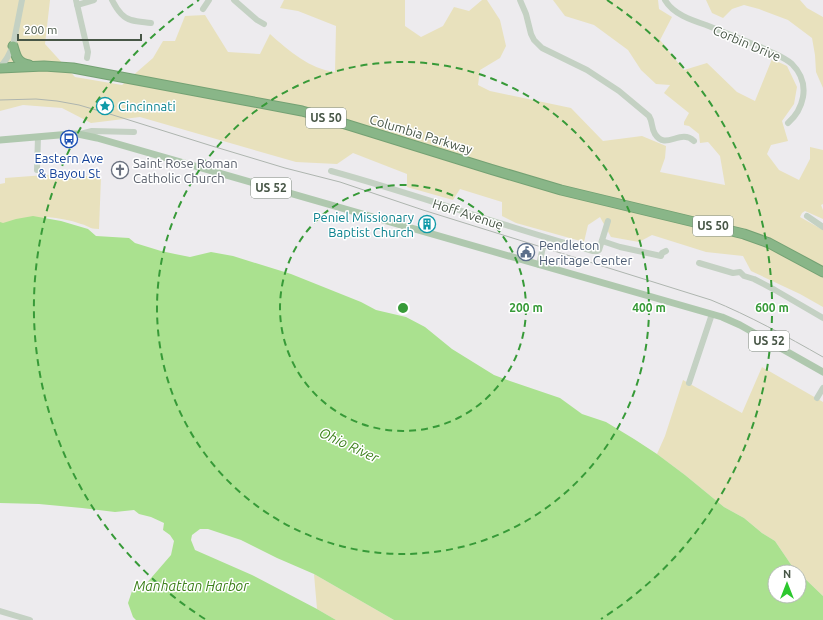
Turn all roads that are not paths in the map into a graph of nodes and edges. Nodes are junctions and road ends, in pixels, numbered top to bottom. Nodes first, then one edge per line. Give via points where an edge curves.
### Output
1 (22, 0) edge
2 (94, 0) edge
3 (112, 0) edge
4 (209, 0) edge
5 (234, 0) edge
6 (520, 0) edge
7 (666, 0) edge
8 (77, 3) edge
9 (203, 9) dead end
10 (151, 23) dead end
11 (264, 24) dead end
12 (13, 46) junction
13 (87, 58) dead end
14 (38, 66) junction
15 (0, 68) edge
16 (788, 123) dead end
17 (134, 132) dead end
18 (78, 134) junction
19 (38, 137) junction
20 (0, 140) edge
21 (694, 141) dead end
22 (37, 170) dead end
23 (331, 171) dead end
24 (807, 216) dead end
25 (608, 221) dead end
26 (823, 227) edge
27 (545, 238) junction
28 (602, 242) junction
29 (666, 251) dead end
30 (699, 263) dead end
31 (539, 265) junction
32 (823, 272) edge
33 (712, 314) junction
34 (823, 318) edge
35 (823, 372) edge
36 (689, 383) dead end
37 (823, 388) edge
38 (817, 398) dead end
39 (0, 611) edge
40 (30, 620) edge

1 - 12 street
2 - 8 street
3 - 10 street via 126,18
4 - 9 street
5 - 11 street
6 - 21 street via 531,34 542,48 587,70 634,103 651,118 653,132 659,139 667,141 684,136
7 - 16 street, Corbin Drive via 677,12 747,41 782,57 791,64 803,83 803,95 798,113
8 - 13 street via 88,52
12 - 14 highway via 20,62
12 - 15 street
14 - 15 highway, Columbia Parkway / US 50
14 - 32 highway, Columbia Parkway / US 50 via 73,68 302,111 561,190 744,234 769,243
17 - 18 street via 92,131
18 - 19 main road, US 52
18 - 31 main road, US 52
19 - 20 main road, US 52
19 - 22 street
23 - 27 street, Hoff Avenue
24 - 26 street
25 - 28 street
27 - 28 street, Hoff Avenue via 595,252 599,250
27 - 31 street
28 - 29 street via 661,256 662,252
30 - 34 street via 733,273 740,272
31 - 33 main road, US 52
33 - 35 main road, US 52 via 740,325
33 - 36 street
37 - 38 street
39 - 40 street

